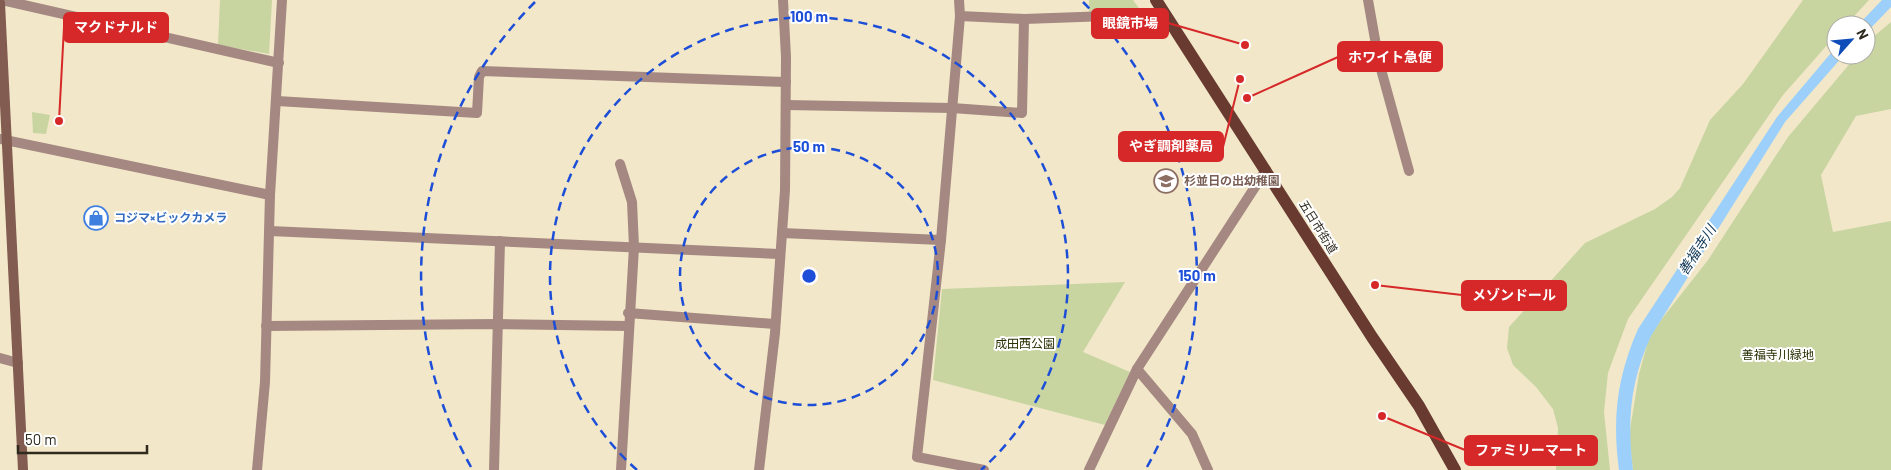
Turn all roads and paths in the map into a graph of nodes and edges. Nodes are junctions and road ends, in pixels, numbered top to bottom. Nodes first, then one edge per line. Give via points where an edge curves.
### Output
1 (2, 0) edge
2 (282, 0) edge
3 (783, 0) edge
4 (959, 0) edge
5 (1156, 0) edge
6 (1368, 0) edge
7 (0, 3) edge
8 (1165, 14) junction
9 (960, 16) junction
10 (1024, 19) junction
11 (279, 64) junction
12 (786, 82) junction
13 (277, 101) junction
14 (786, 104) junction
15 (952, 108) junction
16 (4, 140) edge
17 (620, 164) dead end
18 (1266, 170) junction
19 (1409, 171) dead end
20 (270, 195) junction
21 (270, 231) junction
22 (782, 233) junction
23 (941, 240) junction
24 (500, 241) junction
25 (634, 246) junction
26 (779, 254) junction
27 (628, 312) junction
28 (498, 324) junction
29 (774, 324) junction
30 (266, 326) junction
31 (628, 326) junction
32 (0, 358) edge
33 (18, 363) junction
34 (1137, 369) junction
35 (23, 470) edge
36 (258, 470) edge
37 (494, 470) edge
38 (621, 470) edge
39 (759, 470) edge
40 (984, 470) edge
41 (1088, 470) edge
42 (1208, 470) edge
43 (1455, 470) edge

1 - 11 street
2 - 11 street
3 - 12 street
4 - 9 street
5 - 8 main road, 五日市街道
6 - 19 street via 1379,62
7 - 16 main road
8 - 10 street
8 - 18 main road, 五日市街道
9 - 10 street
9 - 15 street
10 - 15 street via 1022,113
11 - 13 street
12 - 13 street via 482,71 476,113
12 - 14 street
13 - 20 street
14 - 15 street
14 - 22 street
15 - 23 street
16 - 20 street
16 - 33 main road
17 - 25 street via 632,202
18 - 34 street
18 - 43 main road, 五日市街道 via 1419,406
20 - 21 street
21 - 24 street
21 - 30 street
22 - 23 street
22 - 26 street
23 - 40 street via 917,457
24 - 25 street
24 - 28 street
25 - 26 street
25 - 27 street
26 - 29 street
27 - 29 street
27 - 31 street
28 - 30 street
28 - 31 street
28 - 37 street
29 - 39 street via 776,333
30 - 36 street
31 - 38 street
32 - 33 street
33 - 35 main road
34 - 41 street
34 - 42 street via 1192,434

